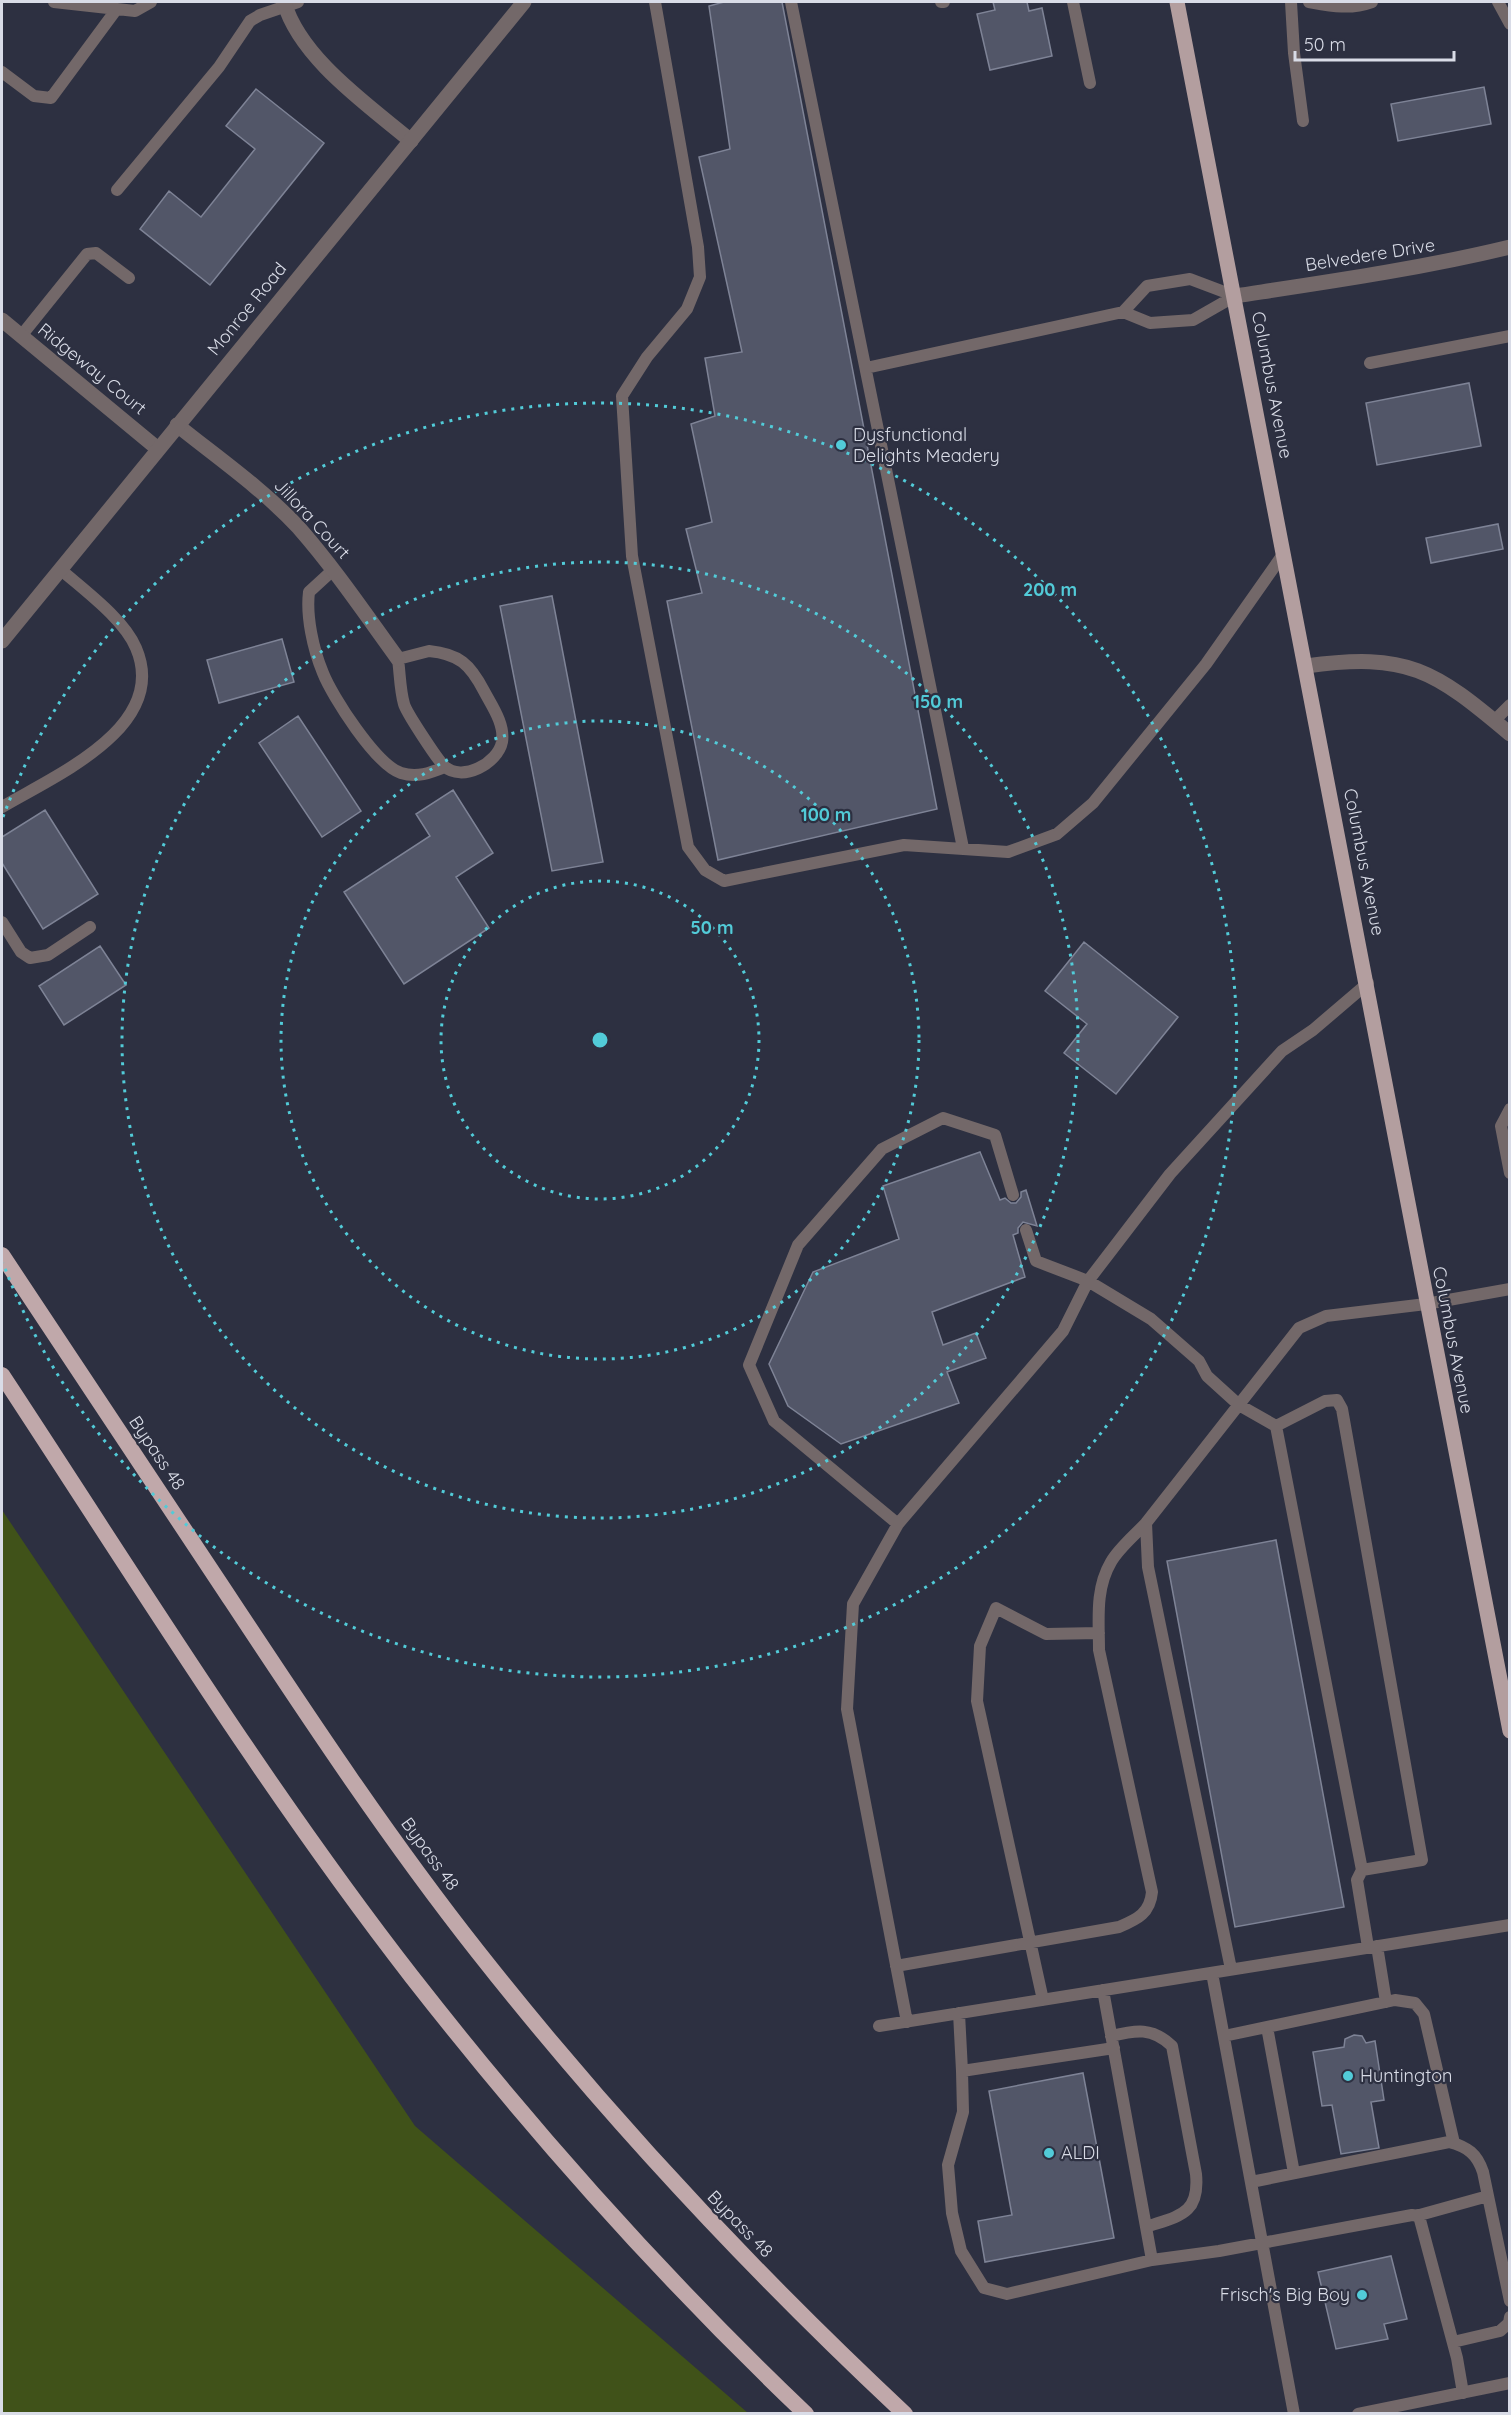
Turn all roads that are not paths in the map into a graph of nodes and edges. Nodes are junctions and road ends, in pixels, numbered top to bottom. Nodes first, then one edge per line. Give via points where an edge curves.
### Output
1 (54, 2) edge
2 (151, 2) edge
3 (524, 2) edge
4 (655, 2) edge
5 (791, 2) edge
6 (1073, 2) edge
7 (1177, 2) edge
8 (1291, 2) edge
9 (1309, 2) edge
10 (1372, 2) edge
11 (1498, 2) edge
12 (289, 3) edge
13 (116, 10) junction
14 (1509, 24) edge
15 (2, 72) edge
16 (1090, 83) dead end
17 (1303, 121) dead end
18 (411, 141) junction
19 (117, 190) dead end
20 (1509, 247) edge
21 (129, 278) dead end
22 (1235, 296) junction
23 (1123, 312) junction
24 (2, 320) edge
25 (21, 336) junction
26 (1509, 339) edge
27 (1370, 363) dead end
28 (866, 368) junction
29 (177, 425) junction
30 (158, 449) junction
31 (1284, 553) junction
32 (60, 569) junction
33 (333, 570) junction
34 (2, 641) edge
35 (398, 659) junction
36 (1306, 666) junction
37 (1509, 705) edge
38 (1494, 721) junction
39 (1509, 734) edge
40 (445, 767) junction
41 (2, 807) edge
42 (963, 848) junction
43 (2, 922) edge
44 (90, 927) dead end
45 (1368, 983) junction
46 (1509, 1108) edge
47 (1509, 1173) edge
48 (1013, 1195) dead end
49 (1026, 1230) dead end
50 (2, 1255) edge
51 (1088, 1281) junction
52 (1509, 1289) edge
53 (1426, 1304) junction
54 (2, 1375) edge
55 (1239, 1405) junction
56 (1276, 1426) junction
57 (1146, 1523) junction
58 (898, 1524) junction
59 (1099, 1633) junction
60 (1509, 1731) edge
61 (1362, 1870) junction
62 (1509, 1925) edge
63 (1030, 1943) junction
64 (1373, 1947) junction
65 (896, 1966) junction
66 (1231, 1970) junction
67 (1212, 1973) junction
68 (1103, 1990) junction
69 (1043, 2000) junction
70 (1386, 2002) junction
71 (959, 2013) junction
72 (907, 2022) junction
73 (879, 2026) dead end
74 (1267, 2027) junction
75 (1224, 2036) junction
76 (1112, 2042) junction
77 (962, 2071) junction
78 (1454, 2143) junction
79 (1294, 2173) junction
80 (1251, 2182) junction
81 (1488, 2196) junction
82 (1416, 2216) junction
83 (1146, 2227) junction
84 (1263, 2243) junction
85 (1152, 2260) junction
86 (1509, 2301) edge
87 (1509, 2317) edge
88 (1453, 2342) junction
89 (1509, 2383) edge
90 (1463, 2393) junction
91 (806, 2414) edge
92 (905, 2414) edge
93 (1294, 2414) edge
94 (1358, 2414) edge

1 - 13 lane
2 - 13 lane via 135,11
3 - 18 street, Monroe Road
4 - 42 lane via 698,247 700,278 687,309 646,357 622,396 632,556 688,847 705,870 724,881 904,845
5 - 28 lane
6 - 16 lane
7 - 22 main road, Columbus Avenue
8 - 17 lane
9 - 10 lane via 1338,8
11 - 14 lane
12 - 18 street via 312,53 334,77
12 - 19 lane via 250,21 219,67
13 - 15 lane via 51,98 34,96
18 - 29 street, Monroe Road
20 - 22 street, Belvedere Drive via 1388,273
21 - 25 lane via 96,253 87,254
22 - 23 lane via 1193,320 1150,323
22 - 23 lane via 1191,279 1147,286
22 - 31 main road, Columbus Avenue
23 - 28 lane
24 - 25 street, Ridgeway Court
25 - 30 street, Ridgeway Court
26 - 27 lane
28 - 42 lane
29 - 30 street, Monroe Road
29 - 33 street, Jillora Court via 263,494
30 - 32 street, Monroe Road
31 - 36 main road, Columbus Avenue
31 - 42 lane via 1206,664 1093,802 1057,834 1008,852
32 - 34 street, Monroe Road
32 - 41 lane via 104,607 136,647 141,664 139,696 124,726 86,756
33 - 35 street, Jillora Court
33 - 40 lane via 309,592 307,606 322,672 364,740 385,763 400,773 426,775
35 - 40 lane via 404,706
35 - 40 lane via 429,651 451,653 470,667 501,723 502,741 496,755 473,770 460,773
36 - 38 street via 1350,660 1401,664 1444,682
36 - 45 main road, Columbus Avenue
37 - 38 lane
38 - 39 street
43 - 44 lane via 21,952 30,958 48,955
45 - 51 lane via 1282,1051 1170,1174
45 - 53 main road, Columbus Avenue
46 - 47 lane via 1501,1126
48 - 58 lane via 995,1135 943,1118 882,1149 798,1245 749,1365 774,1421
49 - 51 lane via 1036,1261
50 - 92 highway, Bypass 48 via 299,1703 476,1949 660,2169 759,2273
51 - 55 lane via 1151,1319 1199,1361 1207,1376
51 - 58 lane via 1063,1331
52 - 53 lane
53 - 55 lane via 1326,1316 1299,1328
53 - 60 main road, Columbus Avenue
54 - 91 highway via 253,1755 410,1975 581,2184 668,2278
55 - 56 lane
55 - 57 lane
56 - 61 lane
56 - 61 lane via 1325,1401 1337,1400 1342,1409 1422,1860
57 - 59 lane via 1111,1560 1099,1590
57 - 66 lane via 1148,1567
58 - 65 lane via 853,1604 847,1708
59 - 63 lane via 1099,1650 1152,1892 1151,1905 1139,1919 1119,1927
59 - 63 lane via 1046,1634 996,1608 980,1646 977,1701
61 - 64 lane via 1357,1880
62 - 64 lane
63 - 65 lane
63 - 69 lane
64 - 66 lane
64 - 70 lane
65 - 72 lane
66 - 67 lane
67 - 68 lane
67 - 75 lane
68 - 69 lane
68 - 76 lane
69 - 71 lane
70 - 74 lane
70 - 78 lane via 1415,2003 1424,2014
71 - 72 lane
71 - 77 lane
72 - 73 lane
74 - 75 lane
74 - 79 lane
75 - 80 lane
76 - 77 lane
76 - 83 lane
76 - 83 lane via 1138,2030 1162,2036 1172,2046 1196,2174 1194,2200 1186,2213
77 - 85 lane via 963,2112 948,2165 952,2213 961,2251 984,2288 1007,2294
78 - 79 lane
78 - 81 lane via 1463,2145 1478,2158
79 - 80 lane
80 - 84 lane
81 - 82 lane
81 - 86 lane
82 - 84 lane
82 - 88 lane via 1422,2222
83 - 85 lane
84 - 85 lane
84 - 93 lane
87 - 88 lane via 1509,2323 1500,2331
88 - 90 lane
89 - 90 lane
90 - 94 lane

